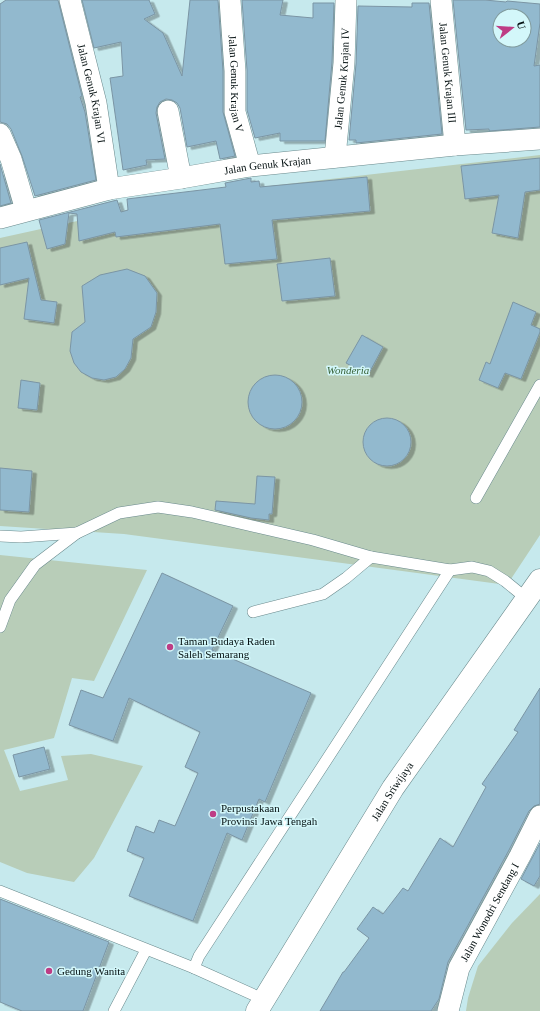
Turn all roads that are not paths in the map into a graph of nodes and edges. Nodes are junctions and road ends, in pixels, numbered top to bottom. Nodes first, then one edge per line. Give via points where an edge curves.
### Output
1 (70, 0) edge
2 (230, 0) edge
3 (346, 0) edge
4 (441, 0) edge
5 (168, 111) dead end
6 (0, 134) edge
7 (540, 139) edge
8 (455, 146) junction
9 (335, 157) junction
10 (250, 166) junction
11 (182, 178) junction
12 (109, 188) junction
13 (26, 210) junction
14 (0, 218) edge
15 (540, 385) edge
16 (476, 498) dead end
17 (77, 533) junction
18 (0, 536) edge
19 (371, 557) junction
20 (450, 570) junction
21 (540, 580) edge
22 (527, 599) junction
23 (252, 612) dead end
24 (0, 627) edge
25 (540, 816) edge
26 (0, 891) edge
27 (146, 950) junction
28 (194, 968) junction
29 (260, 1005) edge
30 (114, 1011) edge
31 (448, 1011) edge

1 - 12 street, Jalan Genuk Krajan VI via 96,103
2 - 10 street, Jalan Genuk Krajan V via 236,71 235,112
3 - 9 street, Jalan Genuk Krajan IV via 344,63
4 - 8 street, Jalan Genuk Krajan III
5 - 11 street
6 - 13 street via 11,159
7 - 8 street, Jalan Genuk Krajan
8 - 9 street, Jalan Genuk Krajan
9 - 10 street, Jalan Genuk Krajan
10 - 11 street, Jalan Genuk Krajan
11 - 12 street, Jalan Genuk Krajan
12 - 13 street, Jalan Genuk Krajan
13 - 14 street, Jalan Genuk Krajan
15 - 16 lane
17 - 18 lane
17 - 19 lane via 119,512 158,507 192,512 313,540
17 - 24 lane via 35,565 10,600
19 - 20 lane
19 - 23 lane via 323,594
20 - 22 lane via 472,568 489,571
20 - 28 lane via 205,946
21 - 22 main road, Jalan Sriwijaya
22 - 29 main road, Jalan Sriwijaya via 393,788
25 - 31 street, Jalan Wonodri Sendang I via 459,968
26 - 27 lane
27 - 28 lane
27 - 30 lane
28 - 29 lane

